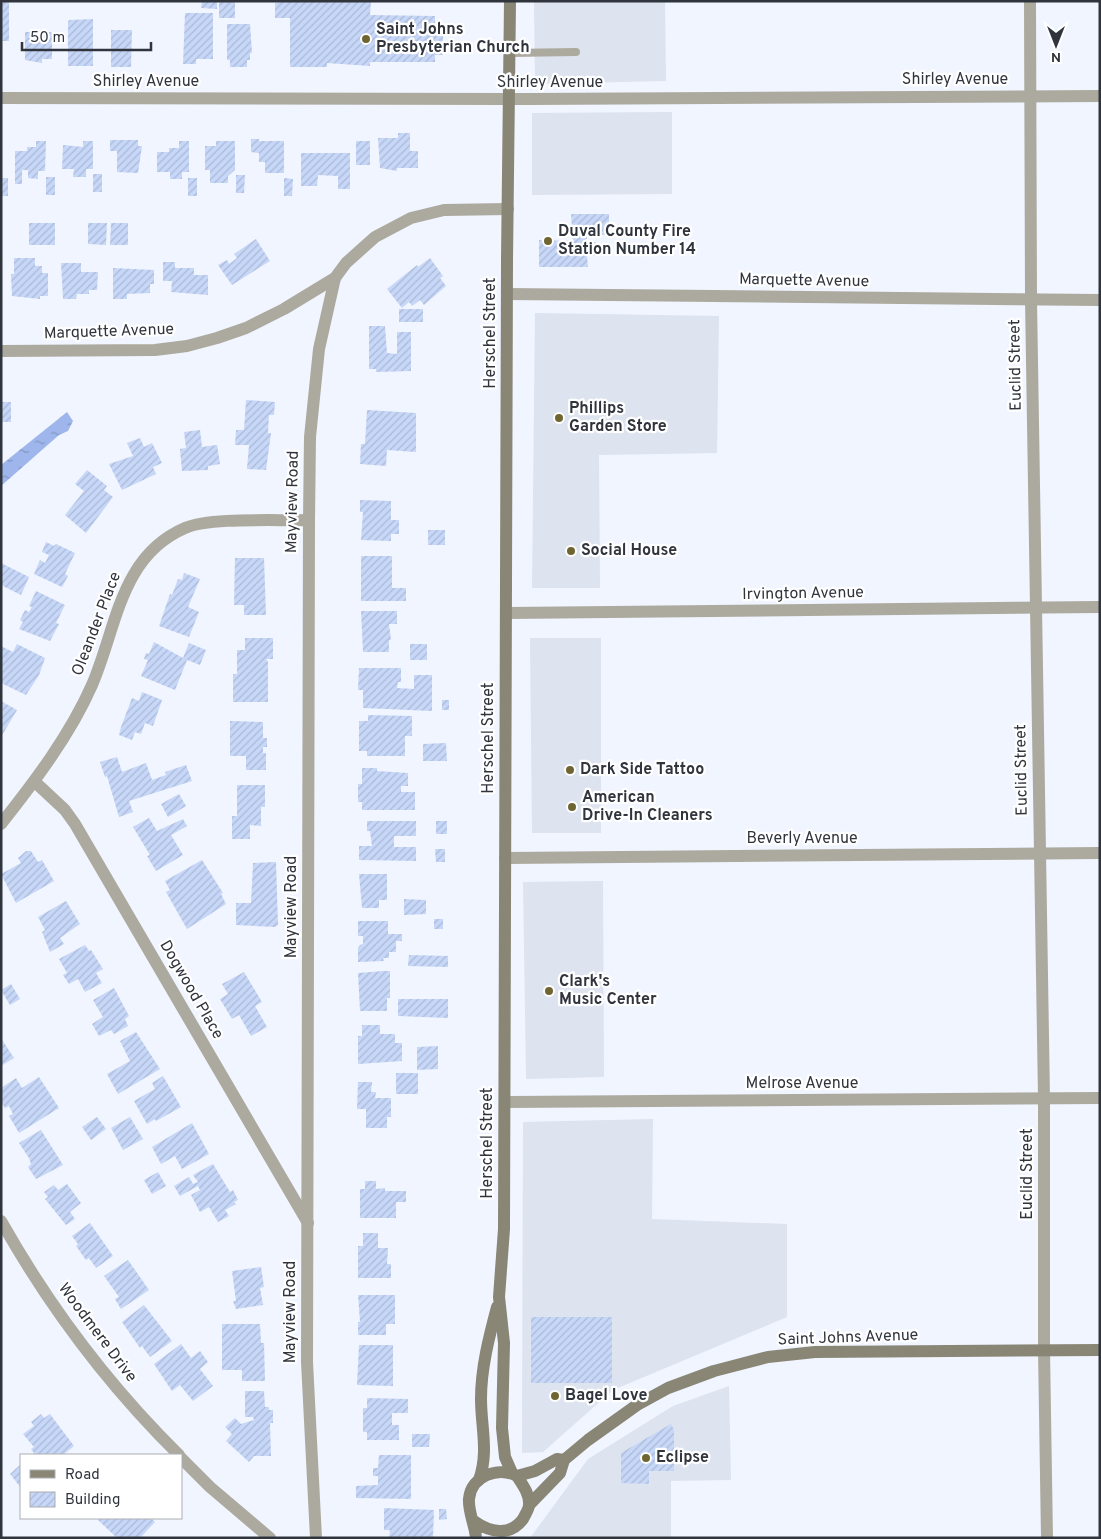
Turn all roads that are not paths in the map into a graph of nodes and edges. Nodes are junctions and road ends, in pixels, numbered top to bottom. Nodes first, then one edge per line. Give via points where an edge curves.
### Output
1 (510, 1) edge
2 (1030, 1) edge
3 (576, 52) dead end
4 (510, 53) junction
5 (1031, 96) junction
6 (1100, 96) edge
7 (1, 98) edge
8 (509, 99) junction
9 (508, 209) junction
10 (334, 278) junction
11 (508, 294) junction
12 (1031, 300) junction
13 (1100, 300) edge
14 (1, 350) edge
15 (309, 520) junction
16 (1100, 607) edge
17 (1036, 608) junction
18 (506, 613) junction
19 (35, 782) junction
20 (1, 824) edge
21 (1100, 853) edge
22 (1040, 854) junction
23 (505, 858) junction
24 (1044, 1098) junction
25 (1100, 1098) edge
26 (504, 1102) junction
27 (1, 1221) edge
28 (308, 1223) junction
29 (499, 1297) junction
30 (1044, 1350) junction
31 (1100, 1350) edge
32 (177, 1454) edge
33 (182, 1459) edge
34 (564, 1460) junction
35 (514, 1475) junction
36 (479, 1480) junction
37 (529, 1505) junction
38 (474, 1521) junction
39 (507, 1534) edge
40 (270, 1538) edge
41 (316, 1538) edge
42 (476, 1538) edge
43 (1047, 1538) edge

1 - 4 main road, Herschel Street
2 - 5 street, Euclid Street
3 - 4 lane
4 - 8 main road, Herschel Street
5 - 6 street, Shirley Avenue
5 - 8 street, Shirley Avenue
5 - 12 street, Euclid Street
7 - 8 street, Shirley Avenue
8 - 9 main road, Herschel Street
9 - 10 street, Marquette Avenue via 444,210 412,218 375,237
9 - 11 main road, Herschel Street
10 - 14 street, Marquette Avenue via 246,328 187,346 147,350
10 - 15 street, Mayview Road via 319,349 310,437
11 - 12 street, Marquette Avenue
11 - 18 main road, Herschel Street
12 - 13 street, Marquette Avenue
12 - 17 street, Euclid Street
15 - 19 street, Oleander Place via 196,524 164,538 149,550 128,585 92,685
15 - 28 street, Mayview Road
16 - 17 street, Irvington Avenue
17 - 18 street, Irvington Avenue
17 - 22 street, Euclid Street
18 - 23 main road, Herschel Street
19 - 20 street, Oleander Place
19 - 28 street, Dogwood Place via 75,824
21 - 22 street, Beverly Avenue
22 - 23 street, Beverly Avenue
22 - 24 street, Euclid Street
23 - 26 main road, Herschel Street
24 - 25 street, Melrose Avenue
24 - 26 street, Melrose Avenue
24 - 30 street, Euclid Street
26 - 29 main road, Herschel Street via 504,1229
27 - 32 street, Woodmere Drive via 83,1345 118,1390
28 - 41 street, Mayview Road via 307,1362
29 - 35 main road, Herschel Street via 504,1343 502,1428 505,1457
29 - 36 main road via 482,1379 485,1459
30 - 31 main road, Saint Johns Avenue
30 - 34 main road, Saint Johns Avenue via 815,1352 768,1357 714,1370 668,1388 638,1405
30 - 43 street, Euclid Street
33 - 40 street
34 - 35 main road, Saint Johns Avenue via 557,1459 535,1471
34 - 37 main road, Saint Johns Avenue via 555,1478
35 - 36 main road via 488,1474
35 - 37 main road, Herschel Street via 526,1492
36 - 38 main road via 469,1498
37 - 39 main road via 521,1521
38 - 39 main road
38 - 42 main road

